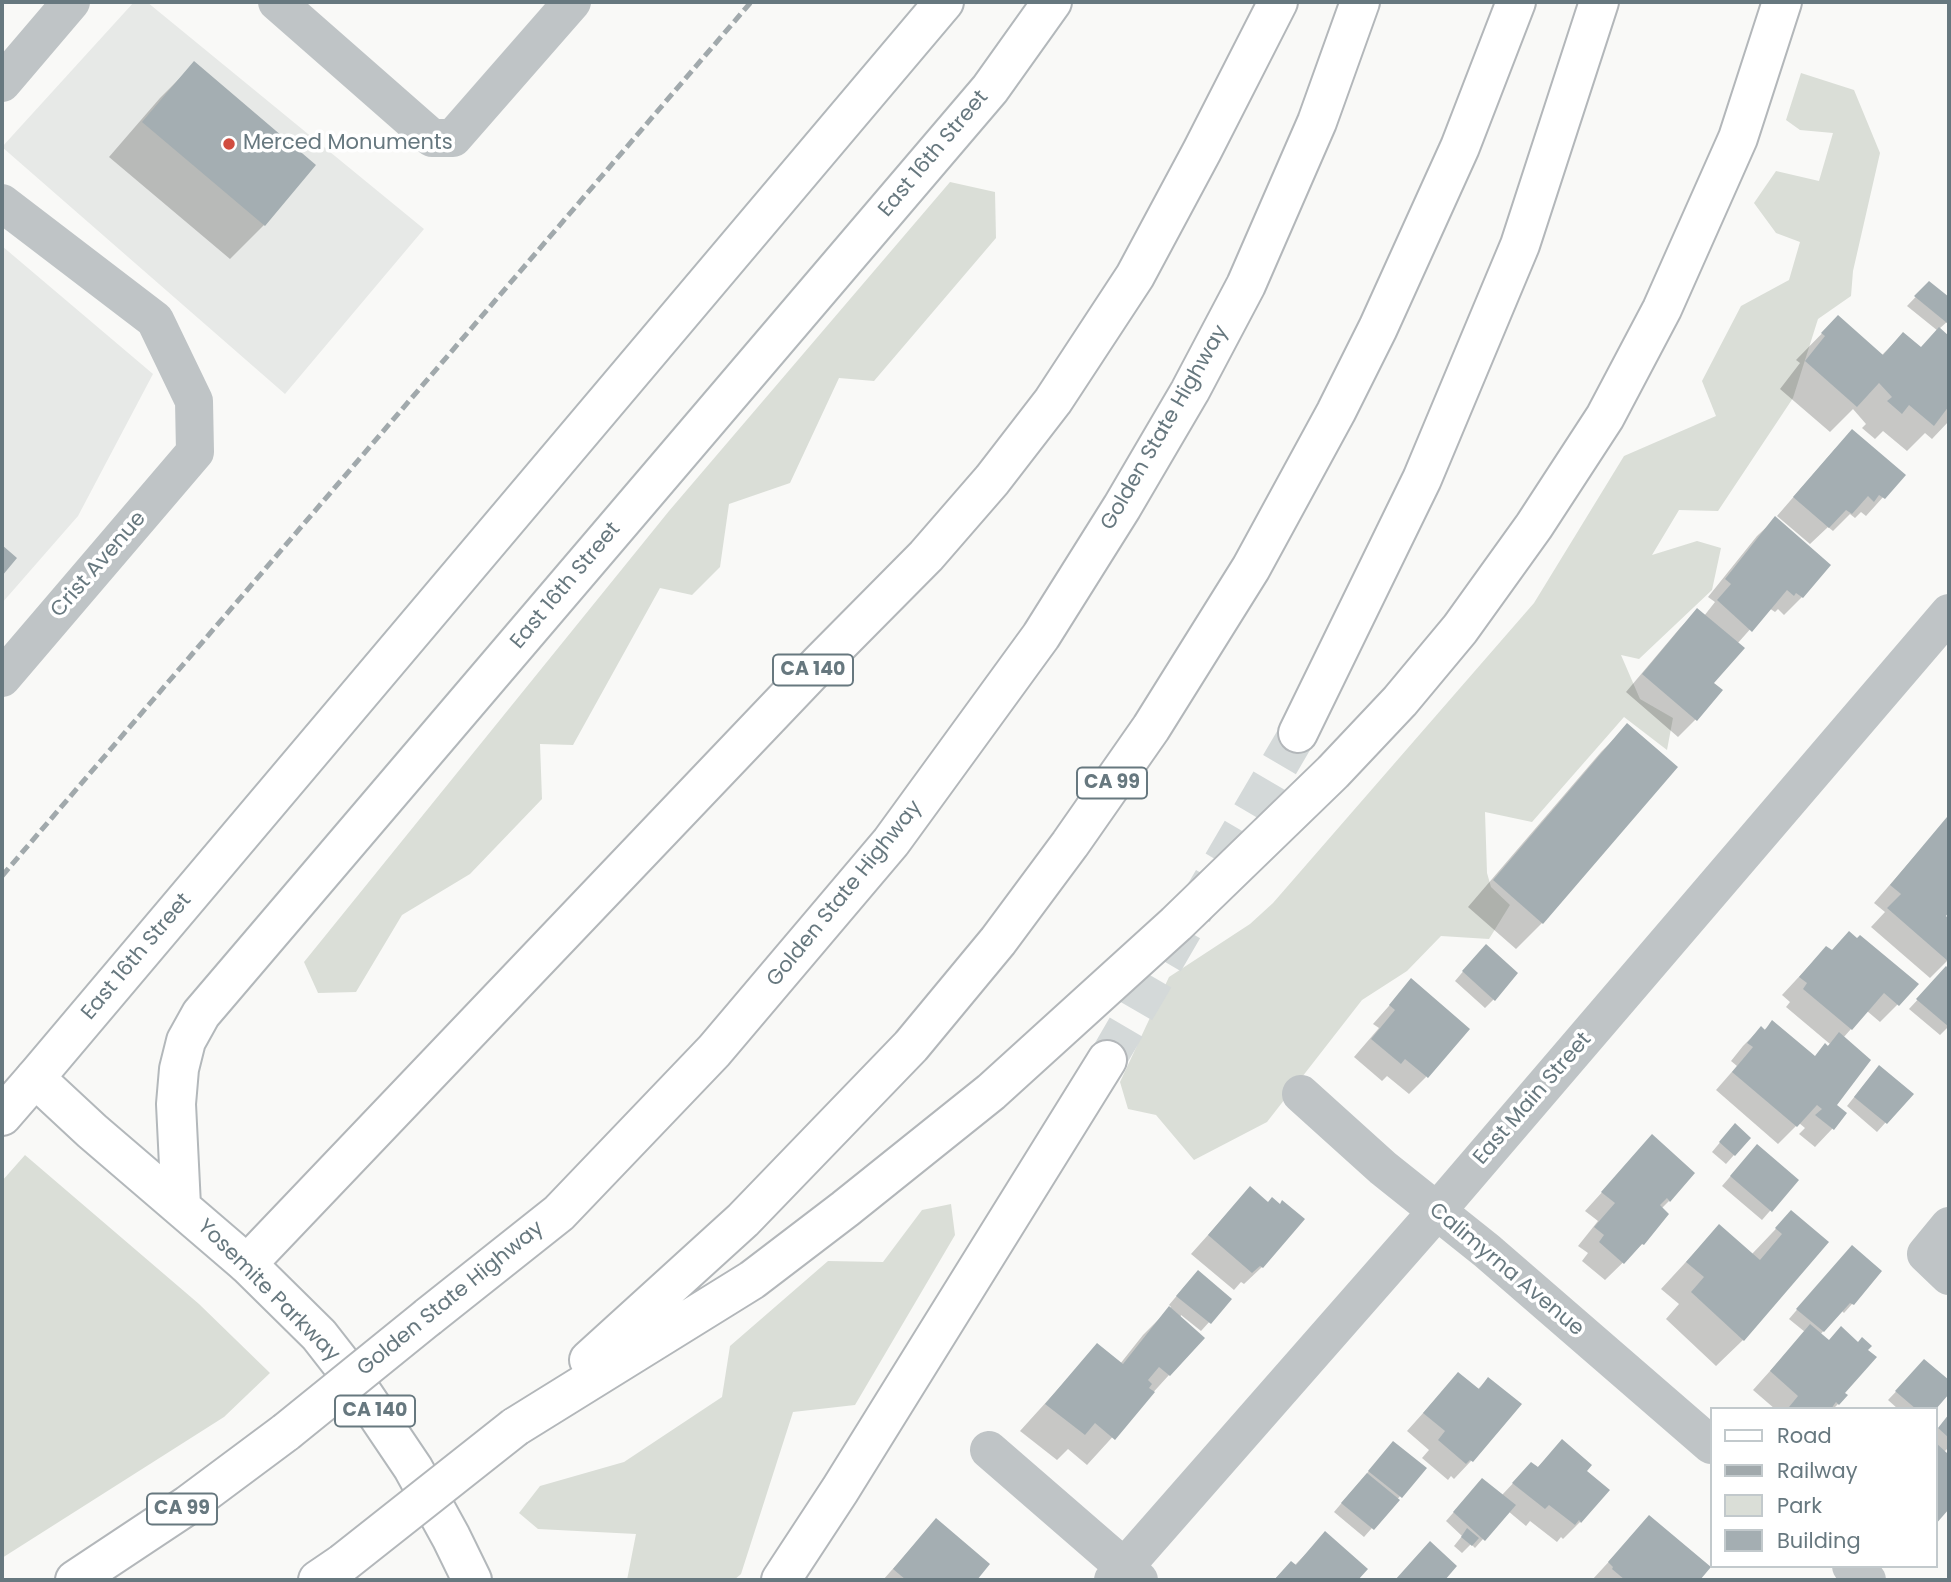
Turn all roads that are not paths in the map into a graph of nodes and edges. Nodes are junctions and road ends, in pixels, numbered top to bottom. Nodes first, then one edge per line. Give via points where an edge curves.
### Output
1 (71, 2) edge
2 (276, 2) edge
3 (572, 2) edge
4 (944, 2) edge
5 (1052, 2) edge
6 (1278, 2) edge
7 (1360, 2) edge
8 (1516, 2) edge
9 (1599, 2) edge
10 (1782, 2) edge
11 (2, 83) edge
12 (2, 203) edge
13 (1949, 613) edge
14 (2, 678) edge
15 (1298, 733) tunnel mouth
16 (1107, 1060) tunnel mouth
17 (35, 1078) junction
18 (1301, 1094) dead end
19 (2, 1116) edge
20 (181, 1206) junction
21 (1437, 1211) junction
22 (1949, 1226) edge
23 (247, 1264) junction
24 (1949, 1276) edge
25 (515, 1427) junction
26 (1710, 1444) edge
27 (989, 1450) dead end
28 (1853, 1568) edge
29 (330, 1572) edge
30 (1125, 1576) edge
31 (75, 1580) edge
32 (472, 1580) edge
33 (781, 1580) edge
34 (1867, 1580) edge

1 - 11 street
2 - 3 street via 432,138 453,138
4 - 17 main road, East 16th Street
5 - 20 main road, East 16th Street via 981,99 201,1014 186,1041 179,1069
6 - 23 main road, CA 140 via 1135,276 1053,401 992,480 926,556
7 - 31 main road, Golden State Highway / CA 99, bridge via 1317,122 1245,285 1190,391 1041,636 891,842 714,1051 559,1213 286,1432
8 - 25 main road, CA 99 via 1460,147 1336,412 1251,568 1151,727 1070,844 998,942 911,1046 743,1220
9 - 15 main road via 1520,245 1422,479
10 - 25 main road via 1738,138 1662,309 1605,417 1460,629 1400,701 1176,924 991,1092 752,1280
12 - 14 street, Crist Avenue via 155,320 194,401 195,452
13 - 21 street, East Main Street
16 - 33 main road
17 - 19 main road, East 16th Street
17 - 20 main road, Yosemite Parkway
18 - 21 street, Calimyrna Avenue
20 - 23 main road, Yosemite Parkway
21 - 26 street, Calimyrna Avenue
21 - 30 street, East Main Street
22 - 24 street via 1926,1254
23 - 32 main road, Yosemite Parkway / CA 140 via 319,1335 351,1376 413,1468
25 - 29 main road, CA 99, bridge
27 - 30 street
28 - 34 street

